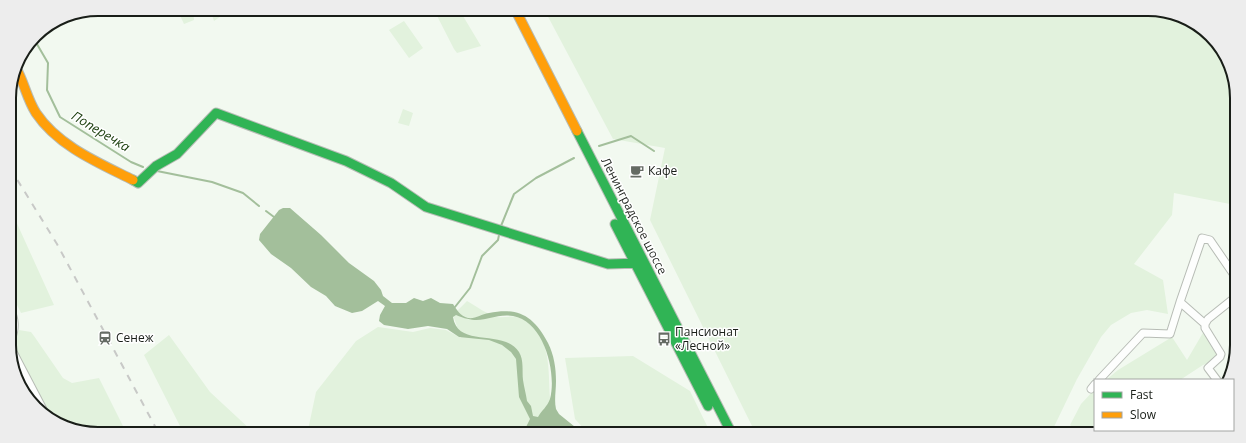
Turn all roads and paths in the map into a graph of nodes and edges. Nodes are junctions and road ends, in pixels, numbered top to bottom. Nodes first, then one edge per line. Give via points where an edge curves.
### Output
1 (511, 16) edge
2 (519, 16) edge
3 (20, 74) edge
4 (646, 263) junction
5 (635, 264) junction
6 (1230, 269) edge
7 (1230, 301) edge
8 (1180, 302) junction
9 (1205, 324) junction
10 (18, 362) edge
11 (1100, 379) edge
12 (1216, 379) edge
13 (40, 403) edge
14 (719, 427) edge
15 (728, 427) edge

1 - 5 main road, Ленинградское шоссе
2 - 4 main road, Ленинградское шоссе
3 - 5 main road via 35,112 64,142 138,183 156,166 177,154 216,113 346,161 391,183 426,207 608,264
4 - 5 main road
4 - 15 main road, Ленинградское шоссе
5 - 14 main road, Ленинградское шоссе
6 - 8 street via 1210,240 1202,238
7 - 9 street
8 - 9 street
8 - 11 street via 1170,334 1143,334
9 - 12 street via 1221,354 1208,368
10 - 13 street

